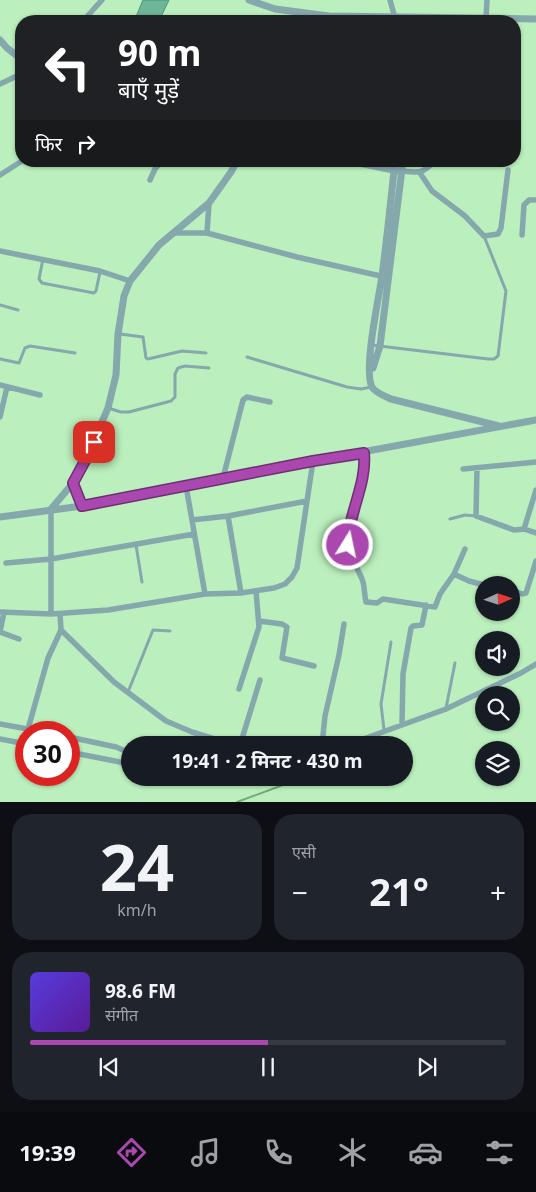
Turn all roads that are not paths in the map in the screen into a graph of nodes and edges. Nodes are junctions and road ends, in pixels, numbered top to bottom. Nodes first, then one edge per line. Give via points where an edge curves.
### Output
1 (102, 0) edge
2 (249, 0) edge
3 (390, 0) edge
4 (487, 0) edge
5 (88, 15) edge
6 (319, 15) edge
7 (394, 15) edge
8 (486, 15) edge
9 (521, 19) edge
10 (536, 19) edge
11 (0, 40) edge
12 (15, 54) edge
13 (15, 77) edge
14 (0, 84) edge
15 (15, 165) edge
16 (157, 167) edge
17 (233, 167) edge
18 (379, 167) edge
19 (398, 167) edge
20 (401, 167) edge
21 (428, 167) edge
22 (508, 170) dead end
23 (399, 171) junction
24 (420, 173) junction
25 (0, 175) edge
26 (150, 180) dead end
27 (536, 200) edge
28 (209, 204) junction
29 (175, 233) junction
30 (207, 233) junction
31 (522, 235) dead end
32 (484, 236) junction
33 (0, 251) edge
34 (43, 259) junction
35 (100, 271) junction
36 (385, 277) junction
37 (130, 281) junction
38 (0, 305) edge
39 (18, 310) dead end
40 (118, 334) junction
41 (370, 344) junction
42 (380, 346) junction
43 (75, 353) dead end
44 (206, 353) dead end
45 (247, 357) dead end
46 (0, 359) edge
47 (209, 368) dead end
48 (370, 378) junction
49 (0, 385) edge
50 (7, 387) junction
51 (372, 387) junction
52 (40, 395) dead end
53 (270, 402) dead end
54 (108, 408) junction
55 (0, 417) edge
56 (536, 420) edge
57 (501, 426) junction
58 (364, 453) junction
59 (313, 461) junction
60 (536, 462) edge
61 (477, 468) junction
62 (463, 470) dead end
63 (223, 478) junction
64 (73, 483) junction
65 (186, 486) junction
66 (536, 490) edge
67 (307, 501) junction
68 (82, 506) junction
69 (51, 509) junction
70 (228, 516) junction
71 (476, 516) junction
72 (0, 517) edge
73 (450, 519) dead end
74 (192, 520) junction
75 (524, 529) junction
76 (536, 533) edge
77 (194, 534) junction
78 (136, 545) junction
79 (466, 549) dead end
80 (51, 559) junction
81 (536, 561) edge
82 (6, 563) dead end
83 (454, 574) junction
84 (142, 582) dead end
85 (475, 584) edge
86 (256, 591) junction
87 (241, 593) junction
88 (520, 593) edge
89 (205, 594) junction
90 (426, 605) junction
91 (2, 612) edge
92 (50, 614) junction
93 (60, 614) junction
94 (259, 621) junction
95 (344, 624) dead end
96 (61, 630) junction
97 (170, 631) dead end
98 (0, 632) edge
99 (19, 639) dead end
100 (391, 642) dead end
101 (455, 662) dead end
102 (536, 664) edge
103 (314, 666) dead end
104 (260, 680) dead end
105 (239, 689) dead end
106 (127, 694) junction
107 (446, 709) junction
108 (30, 721) edge
109 (0, 724) edge
110 (402, 724) junction
111 (15, 727) edge
112 (384, 730) junction
113 (208, 736) edge
114 (243, 736) edge
115 (323, 736) edge
116 (369, 736) edge
117 (0, 739) edge
118 (80, 740) edge
119 (15, 742) edge
120 (121, 749) edge
121 (80, 754) edge
122 (121, 762) edge

1 - 5 street
2 - 6 street via 275,9
3 - 7 street
4 - 8 street
9 - 10 street
11 - 12 street
13 - 14 street
15 - 25 street
16 - 26 street
17 - 28 street
18 - 23 street
19 - 23 street
20 - 23 street
21 - 24 street
22 - 32 street via 500,232
23 - 24 street
23 - 36 street
24 - 32 street via 432,191 465,216
27 - 31 street via 528,200 524,205
28 - 29 street
28 - 30 street
29 - 30 street
29 - 37 street via 159,245
30 - 36 street
32 - 42 lane via 506,291 498,356 488,359
33 - 34 street
34 - 35 street
34 - 35 lane via 42,283 91,293 96,291
35 - 37 street
36 - 41 street
36 - 42 street
37 - 40 street via 124,296
38 - 39 lane
40 - 44 lane via 143,337 148,359 182,351
40 - 54 street via 116,375
41 - 42 lane
41 - 48 street
42 - 48 street
43 - 46 lane via 30,346 25,348 19,363
45 - 51 lane via 347,387
47 - 54 lane via 178,368 171,401 129,412
48 - 51 street
49 - 50 street
50 - 52 street
50 - 55 street
51 - 57 street via 391,399
53 - 63 street via 247,397 243,400
54 - 64 street
56 - 57 street
57 - 58 street
58 - 59 street
58 - 90 street via 364,473 348,545 362,578 365,600 368,603 378,603 383,599
59 - 63 street
59 - 67 street
60 - 61 street
61 - 62 street
61 - 71 street
63 - 65 street
64 - 68 street
64 - 69 street
65 - 68 street
65 - 74 street
66 - 75 street
67 - 70 street
67 - 86 street via 297,568 292,577 286,584
68 - 69 street
69 - 72 street
69 - 80 street
70 - 74 street
70 - 87 street
71 - 73 lane via 465,514
71 - 75 street via 514,530
74 - 77 street
75 - 76 street
77 - 78 street
77 - 89 street
78 - 80 street
78 - 84 lane
79 - 83 street
80 - 82 street
80 - 92 street
81 - 88 street via 526,592
83 - 85 street
83 - 90 street via 442,590 436,606
86 - 87 street
86 - 94 street
87 - 89 street
89 - 93 street via 108,610
90 - 110 street via 422,625 411,628 404,674
91 - 92 street
91 - 98 street
92 - 93 street
93 - 96 street
94 - 103 street via 287,627 282,658
94 - 105 street
95 - 115 street
96 - 106 street
96 - 108 street via 48,658
97 - 106 lane via 155,629 151,632
98 - 99 street
100 - 112 lane via 381,704
101 - 107 lane
102 - 107 street
104 - 114 street
106 - 113 street via 173,725
107 - 110 street
109 - 111 street
110 - 112 street
112 - 116 street
117 - 119 street
118 - 120 street
121 - 122 street

